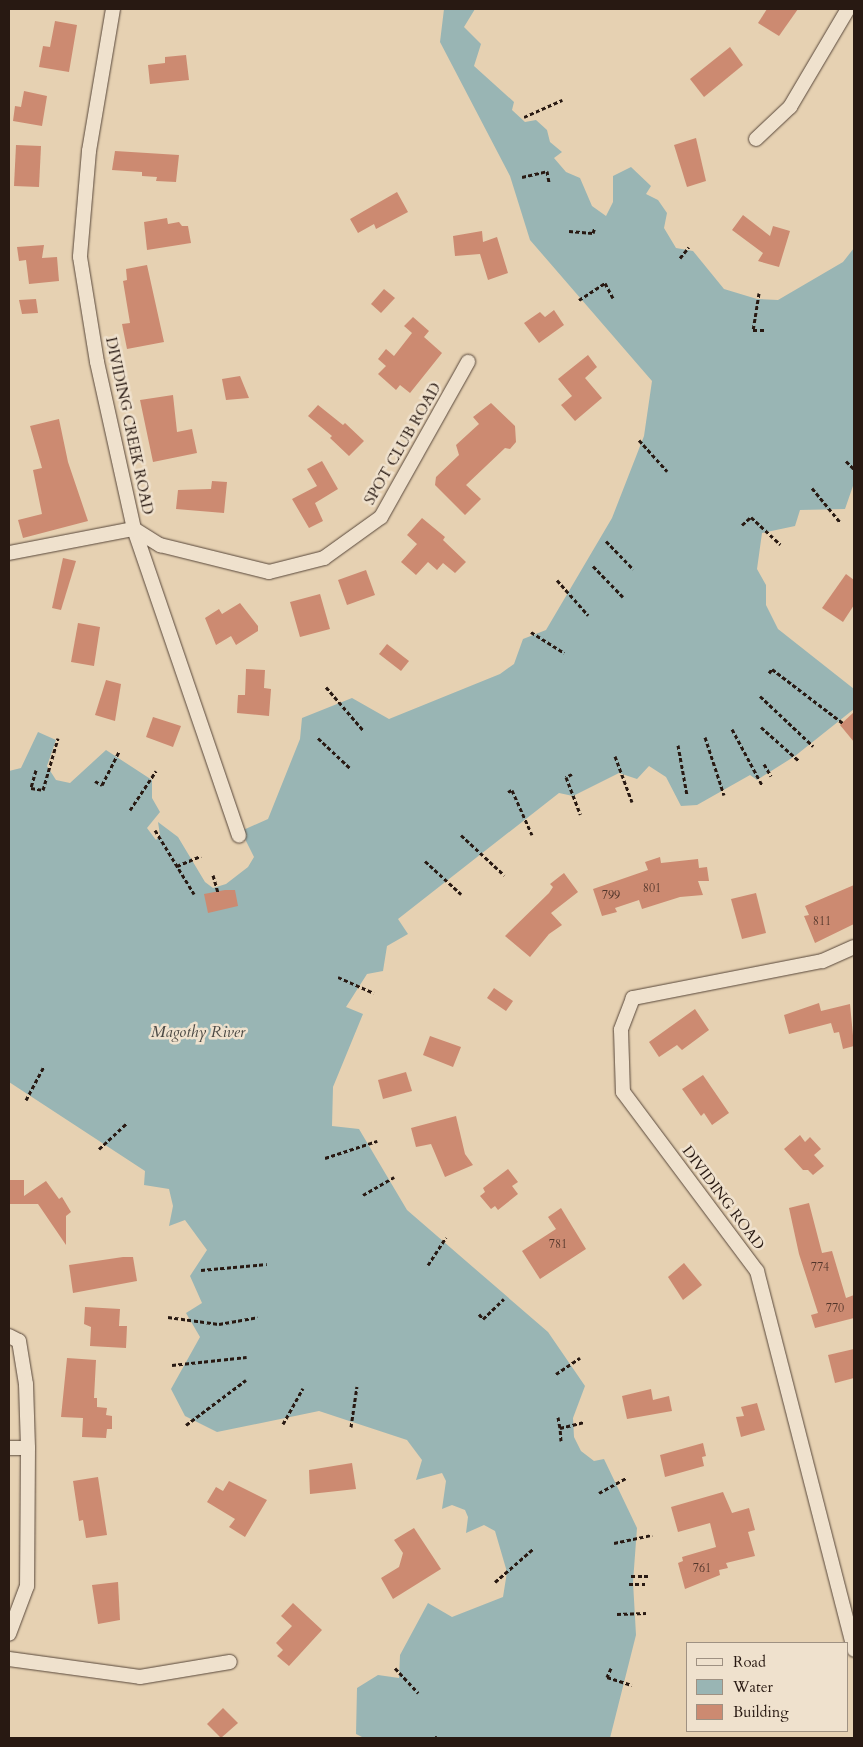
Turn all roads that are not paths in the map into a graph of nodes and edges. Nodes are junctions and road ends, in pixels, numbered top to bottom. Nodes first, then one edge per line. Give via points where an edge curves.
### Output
1 (113, 9) edge
2 (848, 9) edge
3 (756, 139) dead end
4 (468, 362) dead end
5 (134, 529) junction
6 (9, 553) edge
7 (239, 835) dead end
8 (854, 947) edge
9 (9, 1336) edge
10 (9, 1448) edge
11 (28, 1448) junction
12 (9, 1634) edge
13 (854, 1650) edge
14 (9, 1659) edge
15 (230, 1662) dead end

1 - 5 street, DIVIDING CREEK ROAD via 89,151 80,257 97,362
2 - 3 street via 790,107
4 - 5 street, SPOT CLUB ROAD via 381,517 324,558 270,572 160,545
5 - 6 street
5 - 7 street, DIVIDING CREEK ROAD
8 - 13 street, DIVIDING ROAD via 822,961 633,998 621,1030 623,1092 757,1271
9 - 11 street via 19,1341 26,1384
10 - 11 street
11 - 12 street via 27,1586
14 - 15 street via 140,1677

